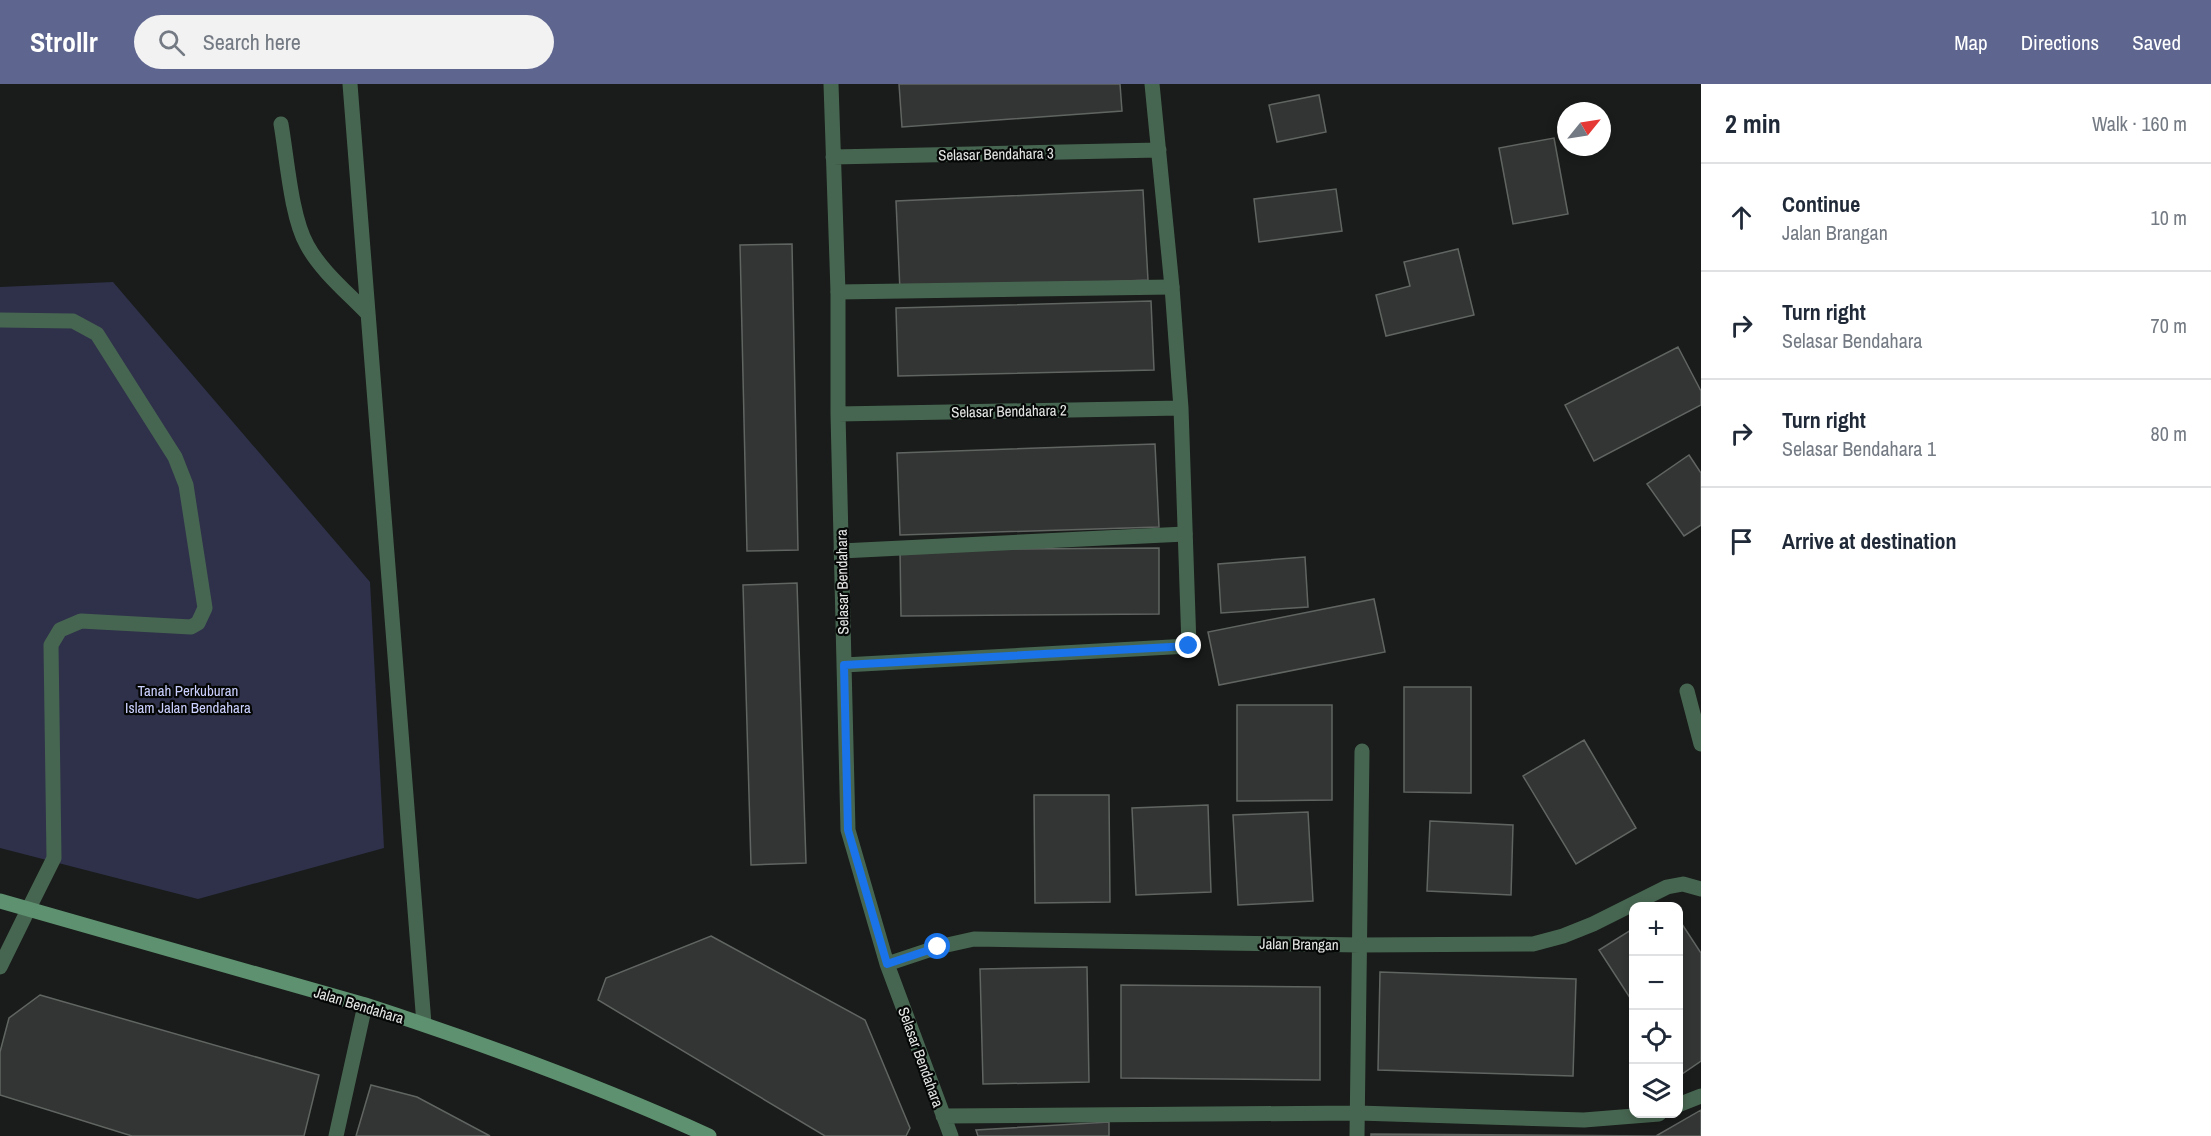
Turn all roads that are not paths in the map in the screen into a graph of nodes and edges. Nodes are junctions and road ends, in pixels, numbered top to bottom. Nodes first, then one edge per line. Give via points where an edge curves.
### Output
1 (350, 84) edge
2 (831, 84) edge
3 (1152, 84) edge
4 (282, 124) dead end
5 (1159, 150) junction
6 (833, 157) junction
7 (1172, 287) junction
8 (838, 292) junction
9 (368, 314) junction
10 (0, 320) edge
11 (1180, 408) junction
12 (838, 414) junction
13 (1185, 534) junction
14 (841, 551) junction
15 (844, 665) junction
16 (1687, 691) dead end
17 (1701, 744) edge
18 (1362, 751) dead end
19 (1701, 889) edge
20 (0, 901) edge
21 (28, 909) junction
22 (1360, 945) junction
23 (887, 964) junction
24 (0, 967) edge
25 (365, 1005) junction
26 (424, 1024) junction
27 (1701, 1096) edge
28 (1683, 1103) edge
29 (1358, 1113) junction
30 (943, 1116) junction
31 (1629, 1117) edge
32 (336, 1136) edge
33 (709, 1136) edge
34 (951, 1136) edge
35 (1357, 1136) edge

1 - 9 street
2 - 6 street, Selasar Bendahara
3 - 5 street
4 - 9 street via 298,224 307,246
5 - 6 street, Selasar Bendahara 3
5 - 7 street
6 - 8 street, Selasar Bendahara
7 - 8 street
7 - 11 street
8 - 12 street, Selasar Bendahara
9 - 26 street
10 - 21 street via 74,321 97,334 176,457 186,485 205,608 198,623 191,627 81,621 60,630 51,645 54,858
11 - 12 street, Selasar Bendahara 2
11 - 13 street
12 - 14 street, Selasar Bendahara
13 - 14 street
13 - 15 street via 1189,646
14 - 15 street, Selasar Bendahara
15 - 23 street, Selasar Bendahara via 848,830
16 - 17 street
18 - 22 street
19 - 22 street, Jalan Brangan via 1683,884 1667,887 1582,928 1533,944
20 - 21 main road, Jalan Bendahara
21 - 24 street
21 - 25 main road, Jalan Bendahara
22 - 23 street, Jalan Brangan via 974,939
22 - 29 street
23 - 30 street, Selasar Bendahara
25 - 26 main road, Jalan Bendahara
25 - 32 street
26 - 33 main road, Jalan Bendahara via 636,1103
27 - 28 street
29 - 30 street
29 - 31 street via 1584,1120
29 - 35 street
30 - 34 street, Selasar Bendahara

